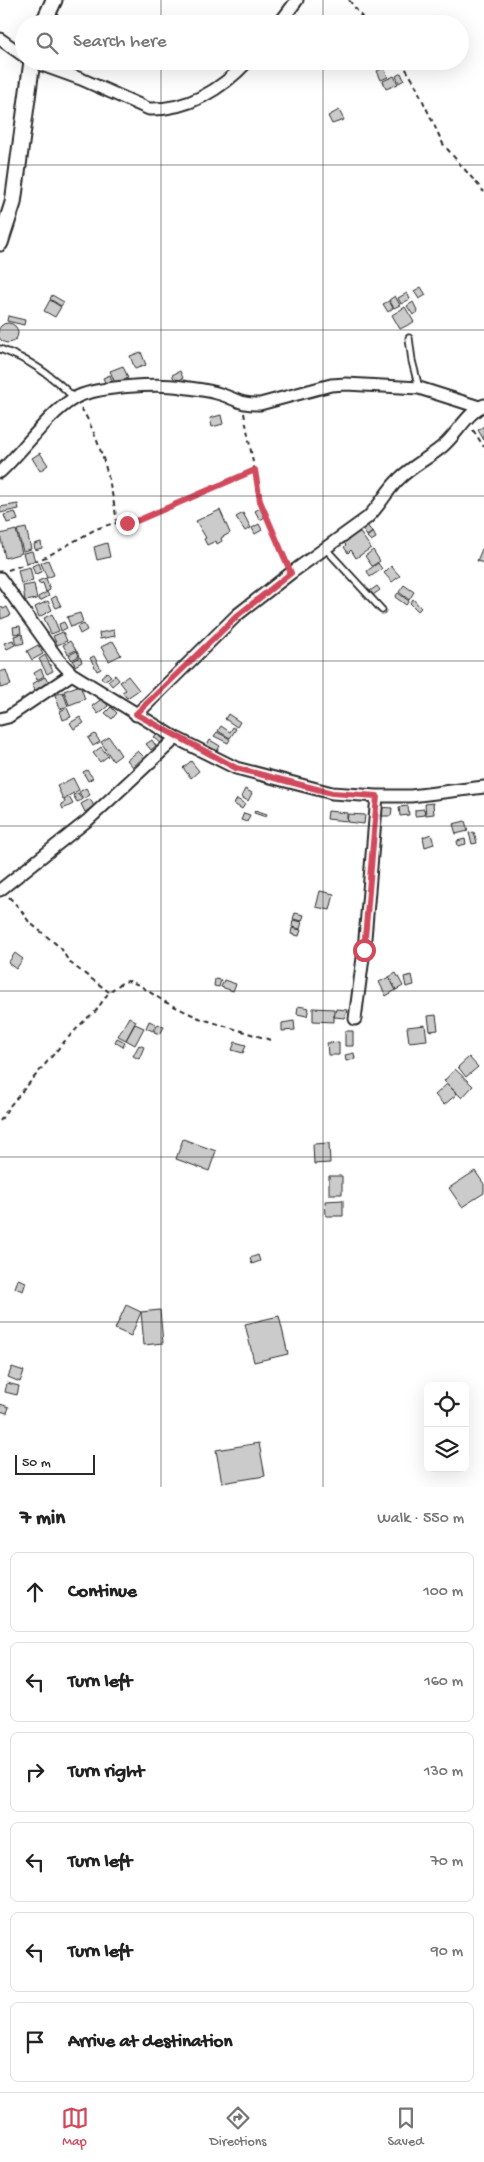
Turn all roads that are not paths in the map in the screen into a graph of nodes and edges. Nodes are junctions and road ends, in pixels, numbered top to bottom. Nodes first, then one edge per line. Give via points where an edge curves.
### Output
1 (54, 0) edge
2 (298, 0) edge
3 (47, 15) edge
4 (286, 15) edge
5 (0, 39) edge
6 (15, 50) edge
7 (30, 70) edge
8 (56, 70) edge
9 (238, 70) edge
10 (0, 243) edge
11 (409, 338) dead end
12 (0, 350) edge
13 (419, 388) junction
14 (74, 398) junction
15 (482, 406) edge
16 (0, 472) edge
17 (325, 548) junction
18 (4, 574) edge
19 (382, 610) dead end
20 (72, 674) junction
21 (136, 714) junction
22 (0, 719) edge
23 (176, 738) junction
24 (484, 787) edge
25 (377, 796) junction
26 (1, 888) edge
27 (355, 1019) dead end

1 - 3 street
2 - 4 street
5 - 6 street
7 - 10 street via 13,203
8 - 9 street via 149,108 160,109 214,92
11 - 13 lane
12 - 14 lane via 41,370
13 - 14 street via 338,385 260,404 242,404 220,394 175,386 132,386
13 - 15 street
14 - 16 street via 58,410
15 - 17 street via 442,447 397,480 376,509
17 - 19 lane
17 - 21 street via 238,615
18 - 20 street
20 - 21 street
20 - 22 street via 8,717
21 - 23 street
23 - 25 street via 236,768 332,793
23 - 26 street via 88,820
24 - 25 street via 411,796
25 - 27 street

